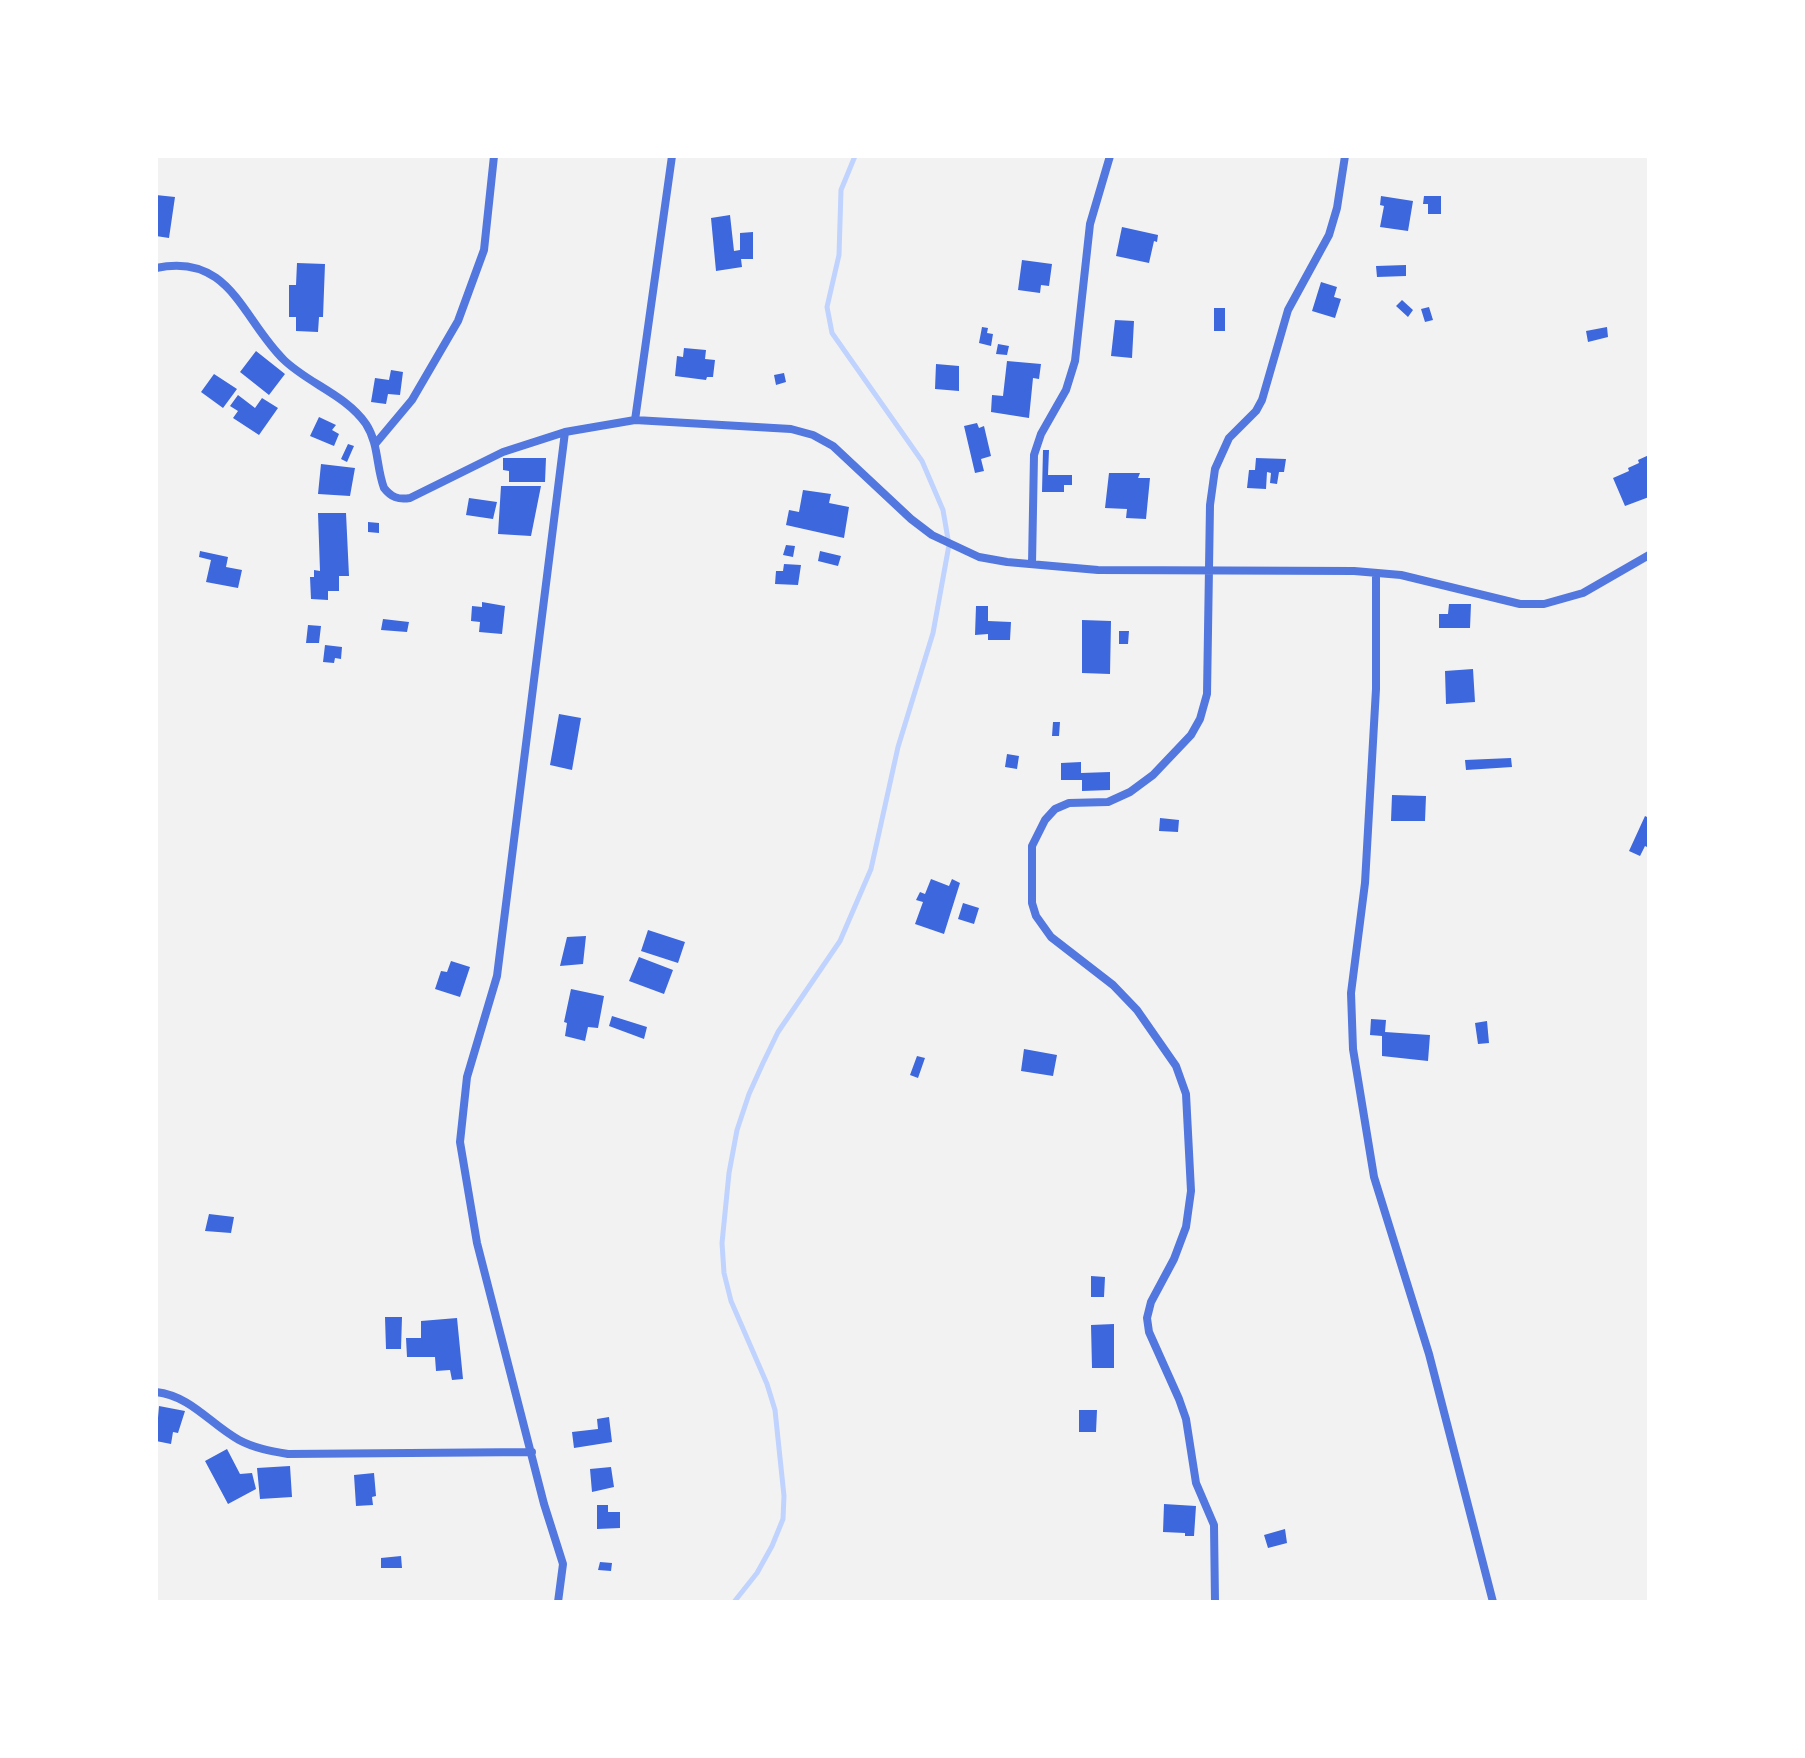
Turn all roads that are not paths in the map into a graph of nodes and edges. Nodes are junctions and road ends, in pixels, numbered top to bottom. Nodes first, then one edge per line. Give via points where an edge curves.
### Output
1 (494, 156) edge
2 (672, 156) edge
3 (1110, 156) edge
4 (1345, 156) edge
5 (156, 268) edge
6 (635, 420) junction
7 (565, 432) junction
8 (376, 443) junction
9 (1649, 555) edge
10 (1032, 564) junction
11 (1211, 570) junction
12 (1376, 573) junction
13 (156, 1392) edge
14 (532, 1452) junction
15 (558, 1602) edge
16 (1215, 1602) edge
17 (1493, 1602) edge

1 - 8 street via 484,250 458,321 412,400
2 - 6 street
3 - 10 street via 1090,224 1075,361 1034,455
4 - 11 street via 1329,235 1288,310 1262,400 1229,438 1215,469
5 - 8 street via 200,267 225,284 285,361 352,409
6 - 7 street
6 - 10 street via 791,429 813,435 833,446 932,535 979,557
7 - 8 street via 503,452 402,499 384,488
7 - 14 street via 497,976 467,1077 460,1142 477,1243
9 - 12 street via 1583,593 1544,604 1520,604
10 - 11 street
11 - 12 street
11 - 16 street via 1207,694 1200,719 1153,775 1130,792 1108,802 1069,803 1055,809 1032,846 1032,903 1051,937 1137,1010 1176,1066 1186,1094 1191,1191 1186,1227 1147,1318 1186,1419 1196,1483 1214,1525
12 - 17 street via 1376,689 1365,883 1351,993 1353,1049 1374,1177 1429,1354
13 - 14 street via 188,1402 236,1439 288,1454
14 - 15 street via 563,1564

